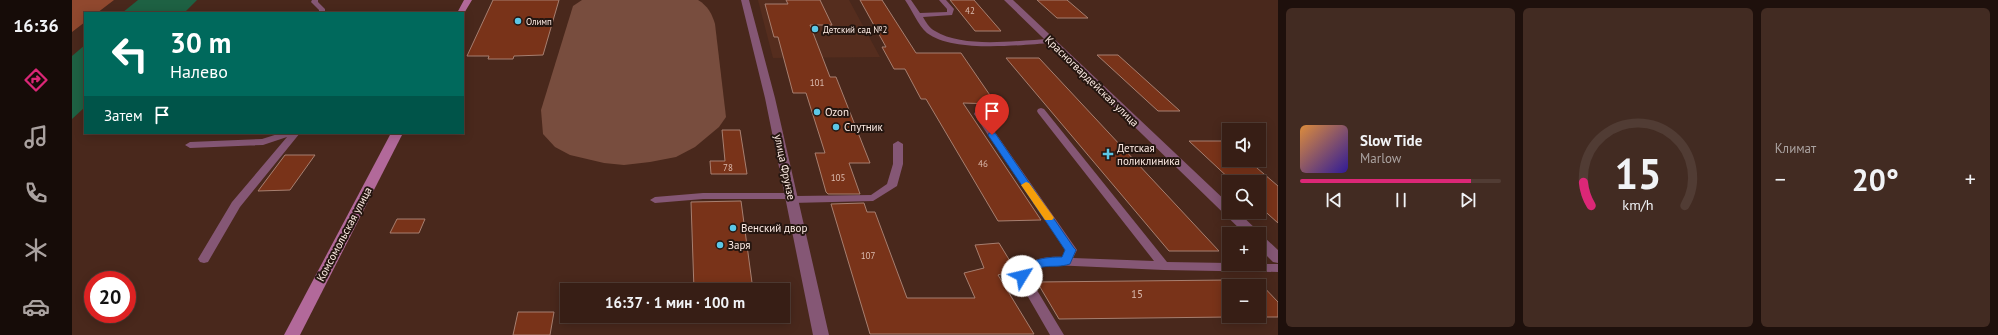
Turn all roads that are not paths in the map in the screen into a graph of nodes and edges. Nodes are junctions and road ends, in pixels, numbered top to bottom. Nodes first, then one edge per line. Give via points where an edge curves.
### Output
1 (315, 0) edge
2 (468, 0) edge
3 (745, 0) edge
4 (908, 0) edge
5 (942, 0) edge
6 (1008, 0) edge
7 (322, 12) edge
8 (462, 12) edge
9 (918, 15) junction
10 (1051, 41) junction
11 (1041, 111) dead end
12 (978, 114) dead end
13 (287, 134) edge
14 (294, 134) edge
15 (396, 134) edge
16 (898, 144) dead end
17 (190, 145) dead end
18 (792, 198) junction
19 (655, 200) dead end
20 (1222, 205) edge
21 (1237, 219) edge
22 (1245, 227) edge
23 (1266, 247) edge
24 (1278, 258) edge
25 (204, 259) dead end
26 (1066, 261) junction
27 (1164, 266) junction
28 (1278, 268) edge
29 (292, 335) edge
30 (821, 335) edge
31 (1057, 335) edge

1 - 7 lane
2 - 8 main road
3 - 18 street, улица Фрунзе
4 - 9 lane
5 - 9 lane via 951,8 950,14
6 - 10 street, Красногвардейская улица
9 - 10 lane via 930,32 944,39 967,42
10 - 20 street, Красногвардейская улица
11 - 27 lane
12 - 26 lane via 1070,250
13 - 17 lane via 263,142
14 - 25 lane via 236,205
15 - 29 main road, Комсомольская улица
16 - 18 lane via 898,164 892,186 873,198
18 - 19 lane via 703,196
18 - 30 street, улица Фрунзе
21 - 22 street, Красногвардейская улица
23 - 24 street
26 - 27 lane
26 - 31 lane via 1031,266 1022,276
27 - 28 lane

